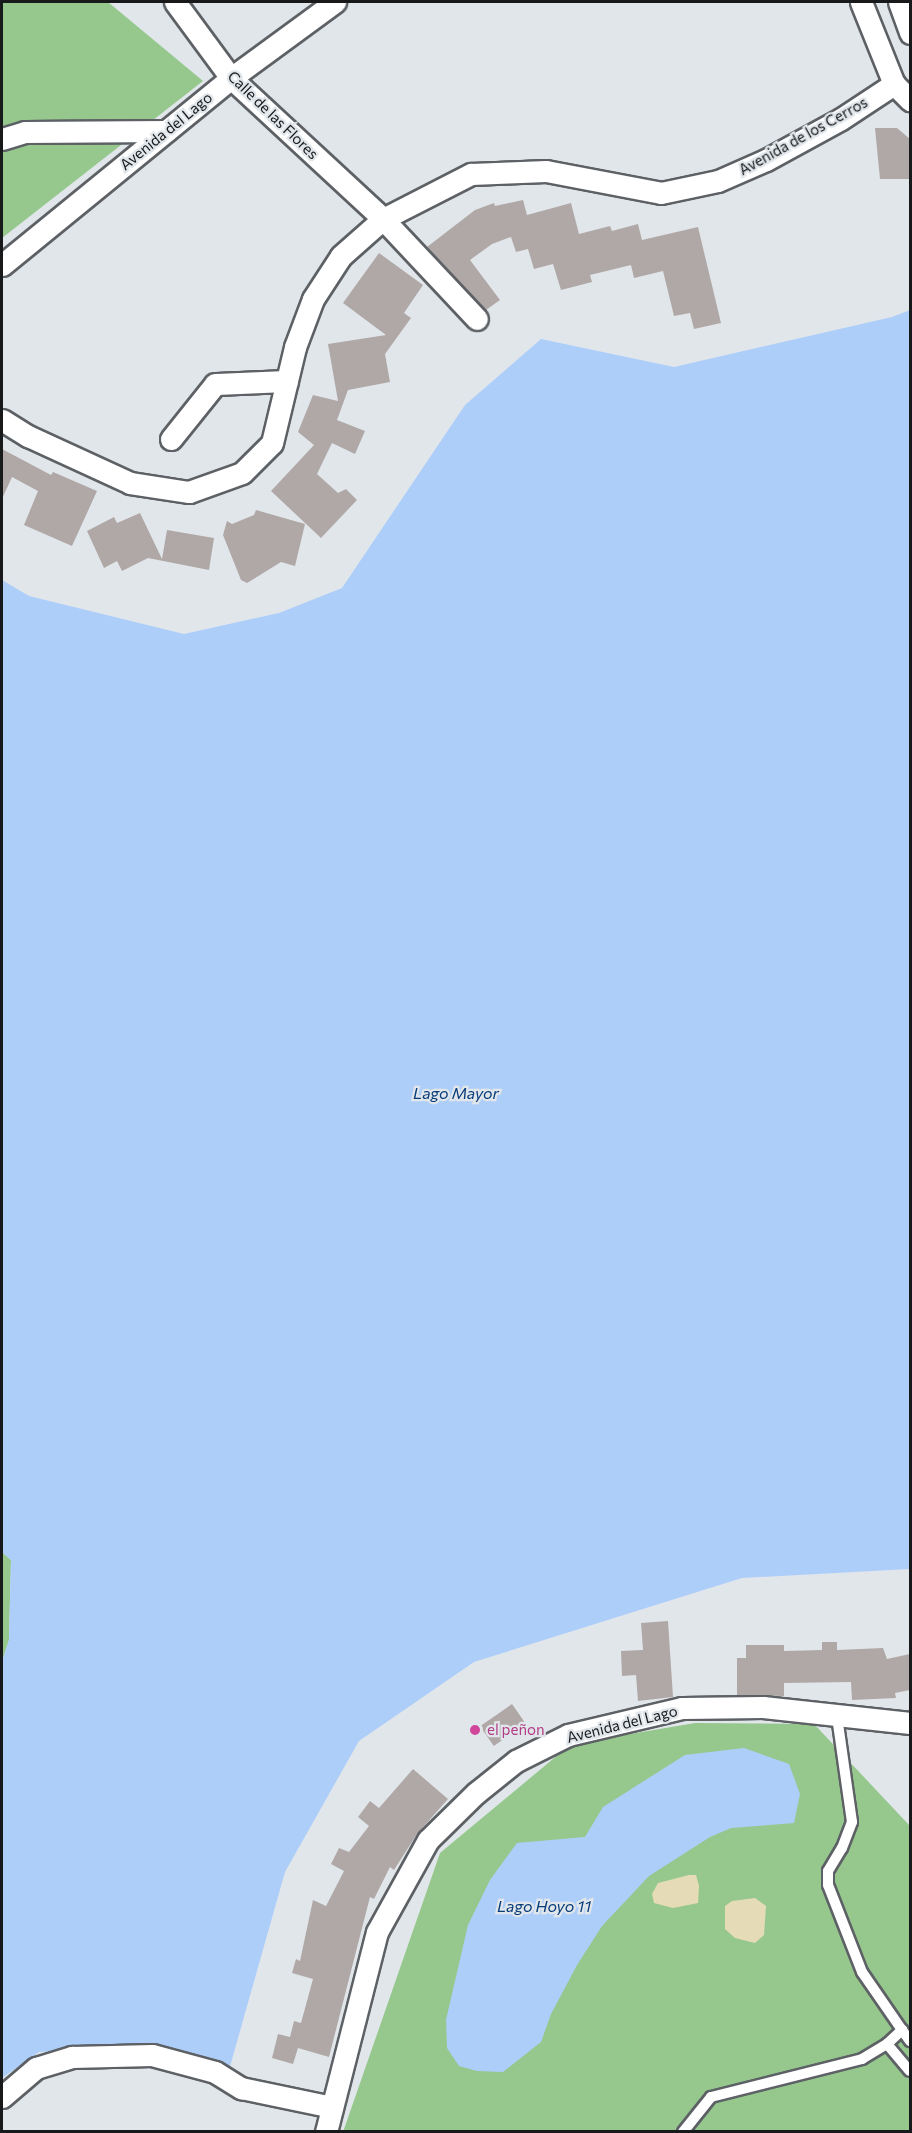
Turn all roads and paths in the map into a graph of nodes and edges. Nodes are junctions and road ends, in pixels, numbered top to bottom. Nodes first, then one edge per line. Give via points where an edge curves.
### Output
1 (175, 2) edge
2 (335, 2) edge
3 (861, 2) edge
4 (899, 2) edge
5 (910, 33) edge
6 (231, 78) junction
7 (894, 84) junction
8 (910, 100) edge
9 (166, 131) junction
10 (2, 139) edge
11 (383, 219) junction
12 (2, 265) edge
13 (477, 319) dead end
14 (287, 381) junction
15 (2, 420) edge
16 (171, 439) dead end
17 (837, 1717) junction
18 (910, 1723) edge
19 (902, 2030) junction
20 (910, 2041) edge
21 (887, 2044) junction
22 (910, 2071) edge
23 (2, 2097) edge
24 (332, 2107) junction
25 (326, 2132) edge
26 (683, 2132) edge

1 - 6 street, Calle de las Flores
2 - 6 street, Avenida del Lago
3 - 7 street
4 - 5 street
6 - 9 street, Avenida del Lago
6 - 11 street, Calle de las Flores
7 - 8 street
7 - 11 street, Avenida de los Cerros via 841,119 718,181 661,193 546,171 471,174
9 - 10 street via 25,132
9 - 12 street, Avenida del Lago
11 - 13 street, Calle de las Flores
11 - 14 street, Avenida de los Cerros via 341,256 313,299
14 - 15 street, Avenida de los Cerros via 272,443 242,473 189,492 130,483
14 - 16 street via 215,384
17 - 18 street, Avenida del Lago
17 - 19 lane via 852,1822 828,1871 828,1885 862,1972
17 - 24 street, Avenida del Lago via 764,1707 682,1708 568,1735 516,1761 428,1840 377,1932
19 - 20 lane
19 - 21 lane
21 - 22 lane
21 - 26 lane via 862,2059 711,2097
23 - 24 street via 36,2068 72,2057 152,2055 215,2072 242,2088
24 - 25 street, Avenida del Lago

